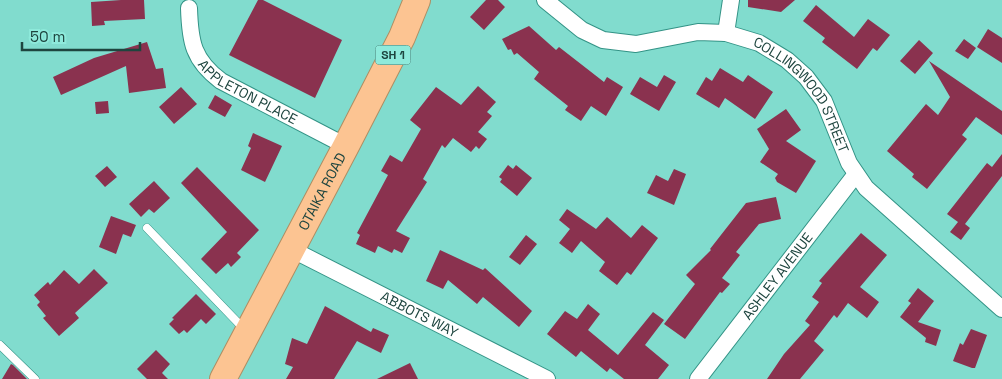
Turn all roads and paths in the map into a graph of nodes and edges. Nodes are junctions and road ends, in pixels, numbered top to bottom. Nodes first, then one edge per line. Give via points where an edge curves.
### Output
1 (417, 0) edge
2 (545, 0) edge
3 (731, 0) edge
4 (190, 8) dead end
5 (726, 33) junction
6 (346, 146) junction
7 (856, 174) junction
8 (147, 228) dead end
9 (292, 249) junction
10 (1002, 309) edge
11 (248, 333) junction
12 (0, 345) edge
13 (35, 379) edge
14 (223, 379) edge
15 (547, 379) edge
16 (698, 379) edge

1 - 6 highway, OTAIKA ROAD / SH 1 via 402,37
2 - 5 street, COLLINGWOOD STREET via 582,30 615,43 636,44 698,32
3 - 5 street
4 - 6 street, APPLETON PLACE via 190,35 198,58 207,70 221,81
5 - 7 street, COLLINGWOOD STREET via 767,47 806,77 824,101
6 - 9 highway, OTAIKA ROAD / SH 1
7 - 10 street, COLLINGWOOD STREET via 881,204
7 - 16 street, ASHLEY AVENUE
8 - 11 lane
9 - 11 highway, OTAIKA ROAD / SH 1
9 - 15 street, ABBOTS WAY
11 - 14 highway, OTAIKA ROAD / SH 1
12 - 13 lane

